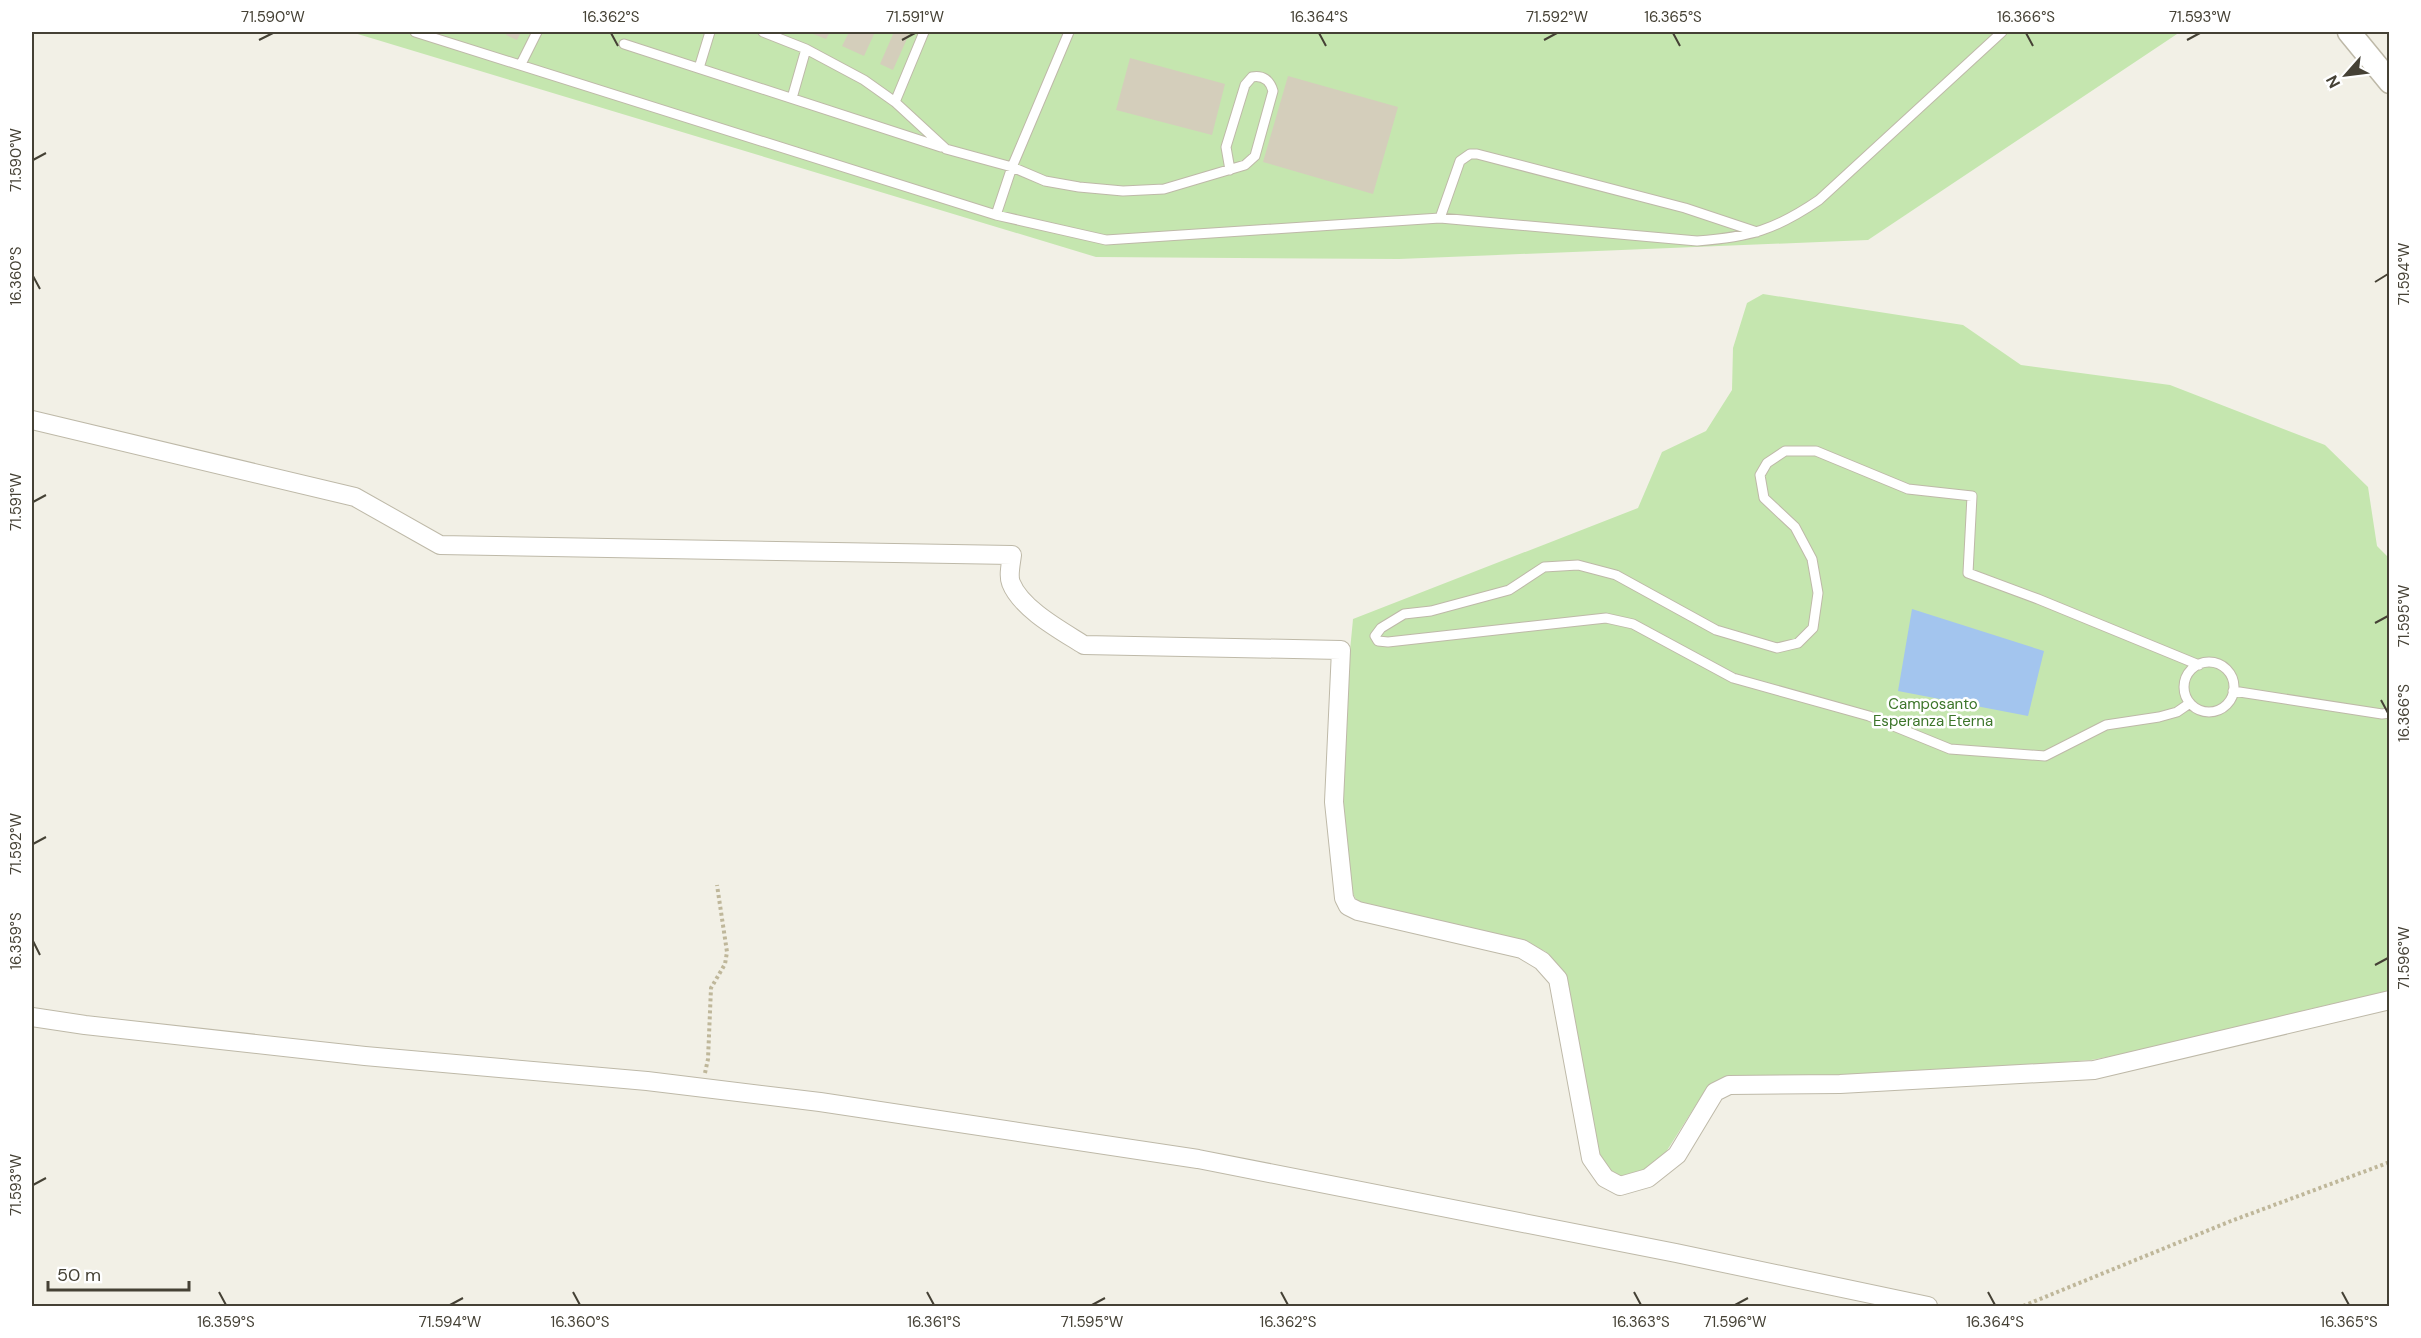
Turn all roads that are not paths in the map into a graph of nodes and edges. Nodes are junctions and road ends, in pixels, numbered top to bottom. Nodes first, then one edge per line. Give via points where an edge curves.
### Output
1 (415, 32) edge
2 (537, 32) edge
3 (710, 32) edge
4 (763, 32) edge
5 (924, 32) edge
6 (1069, 32) edge
7 (2002, 32) edge
8 (2349, 32) edge
9 (624, 44) dead end
10 (806, 48) junction
11 (521, 64) junction
12 (699, 68) junction
13 (2390, 82) edge
14 (792, 98) junction
15 (895, 102) junction
16 (946, 149) junction
17 (1012, 167) junction
18 (1230, 170) junction
19 (996, 215) junction
20 (1440, 218) junction
21 (1760, 233) junction
22 (32, 420) edge
23 (2199, 665) junction
24 (2233, 691) junction
25 (2190, 703) junction
26 (2390, 713) edge
27 (2390, 1000) edge
28 (32, 1017) edge
29 (1928, 1306) edge

1 - 11 lane
2 - 11 lane
3 - 12 lane
4 - 10 lane
5 - 15 lane
6 - 17 lane
7 - 21 lane via 1819,200
8 - 13 street
9 - 12 lane
10 - 14 lane
10 - 15 lane
11 - 19 lane
12 - 14 lane
14 - 16 lane
15 - 16 lane
16 - 17 lane
17 - 18 lane via 1045,181 1123,191 1164,189
17 - 19 lane
18 - 18 lane via 1226,147 1245,85 1252,77 1263,77 1273,91 1255,156
19 - 20 lane via 1106,240
20 - 21 lane via 1697,241
20 - 21 lane via 1460,160 1477,154 1686,208
22 - 27 street via 355,497 440,544 1012,555 1011,582 1025,603 1084,645 1341,650 1334,802 1348,906 1522,949 1542,961 1558,979 1591,1158 1605,1178 1620,1186 1648,1178 1677,1155 1715,1092 1729,1085 1840,1084 2094,1070
23 - 24 lane via 2210,663 2225,669
23 - 25 lane via 2185,679
23 - 25 lane via 1968,573 1972,496 1908,489 1816,451 1785,451 1767,463 1760,475 1764,498 1795,527 1812,559 1818,593 1813,628 1798,643 1777,648 1716,630 1616,575 1578,565 1544,567 1509,591 1404,614 1375,636 1378,641 1388,642 1606,618 1633,624 1733,678 1869,716 1950,749 1990,753 2045,756 2106,725 2159,717
24 - 25 lane via 2226,705 2211,712 2203,712
24 - 26 lane
28 - 29 street via 365,1056 820,1102 1198,1159

